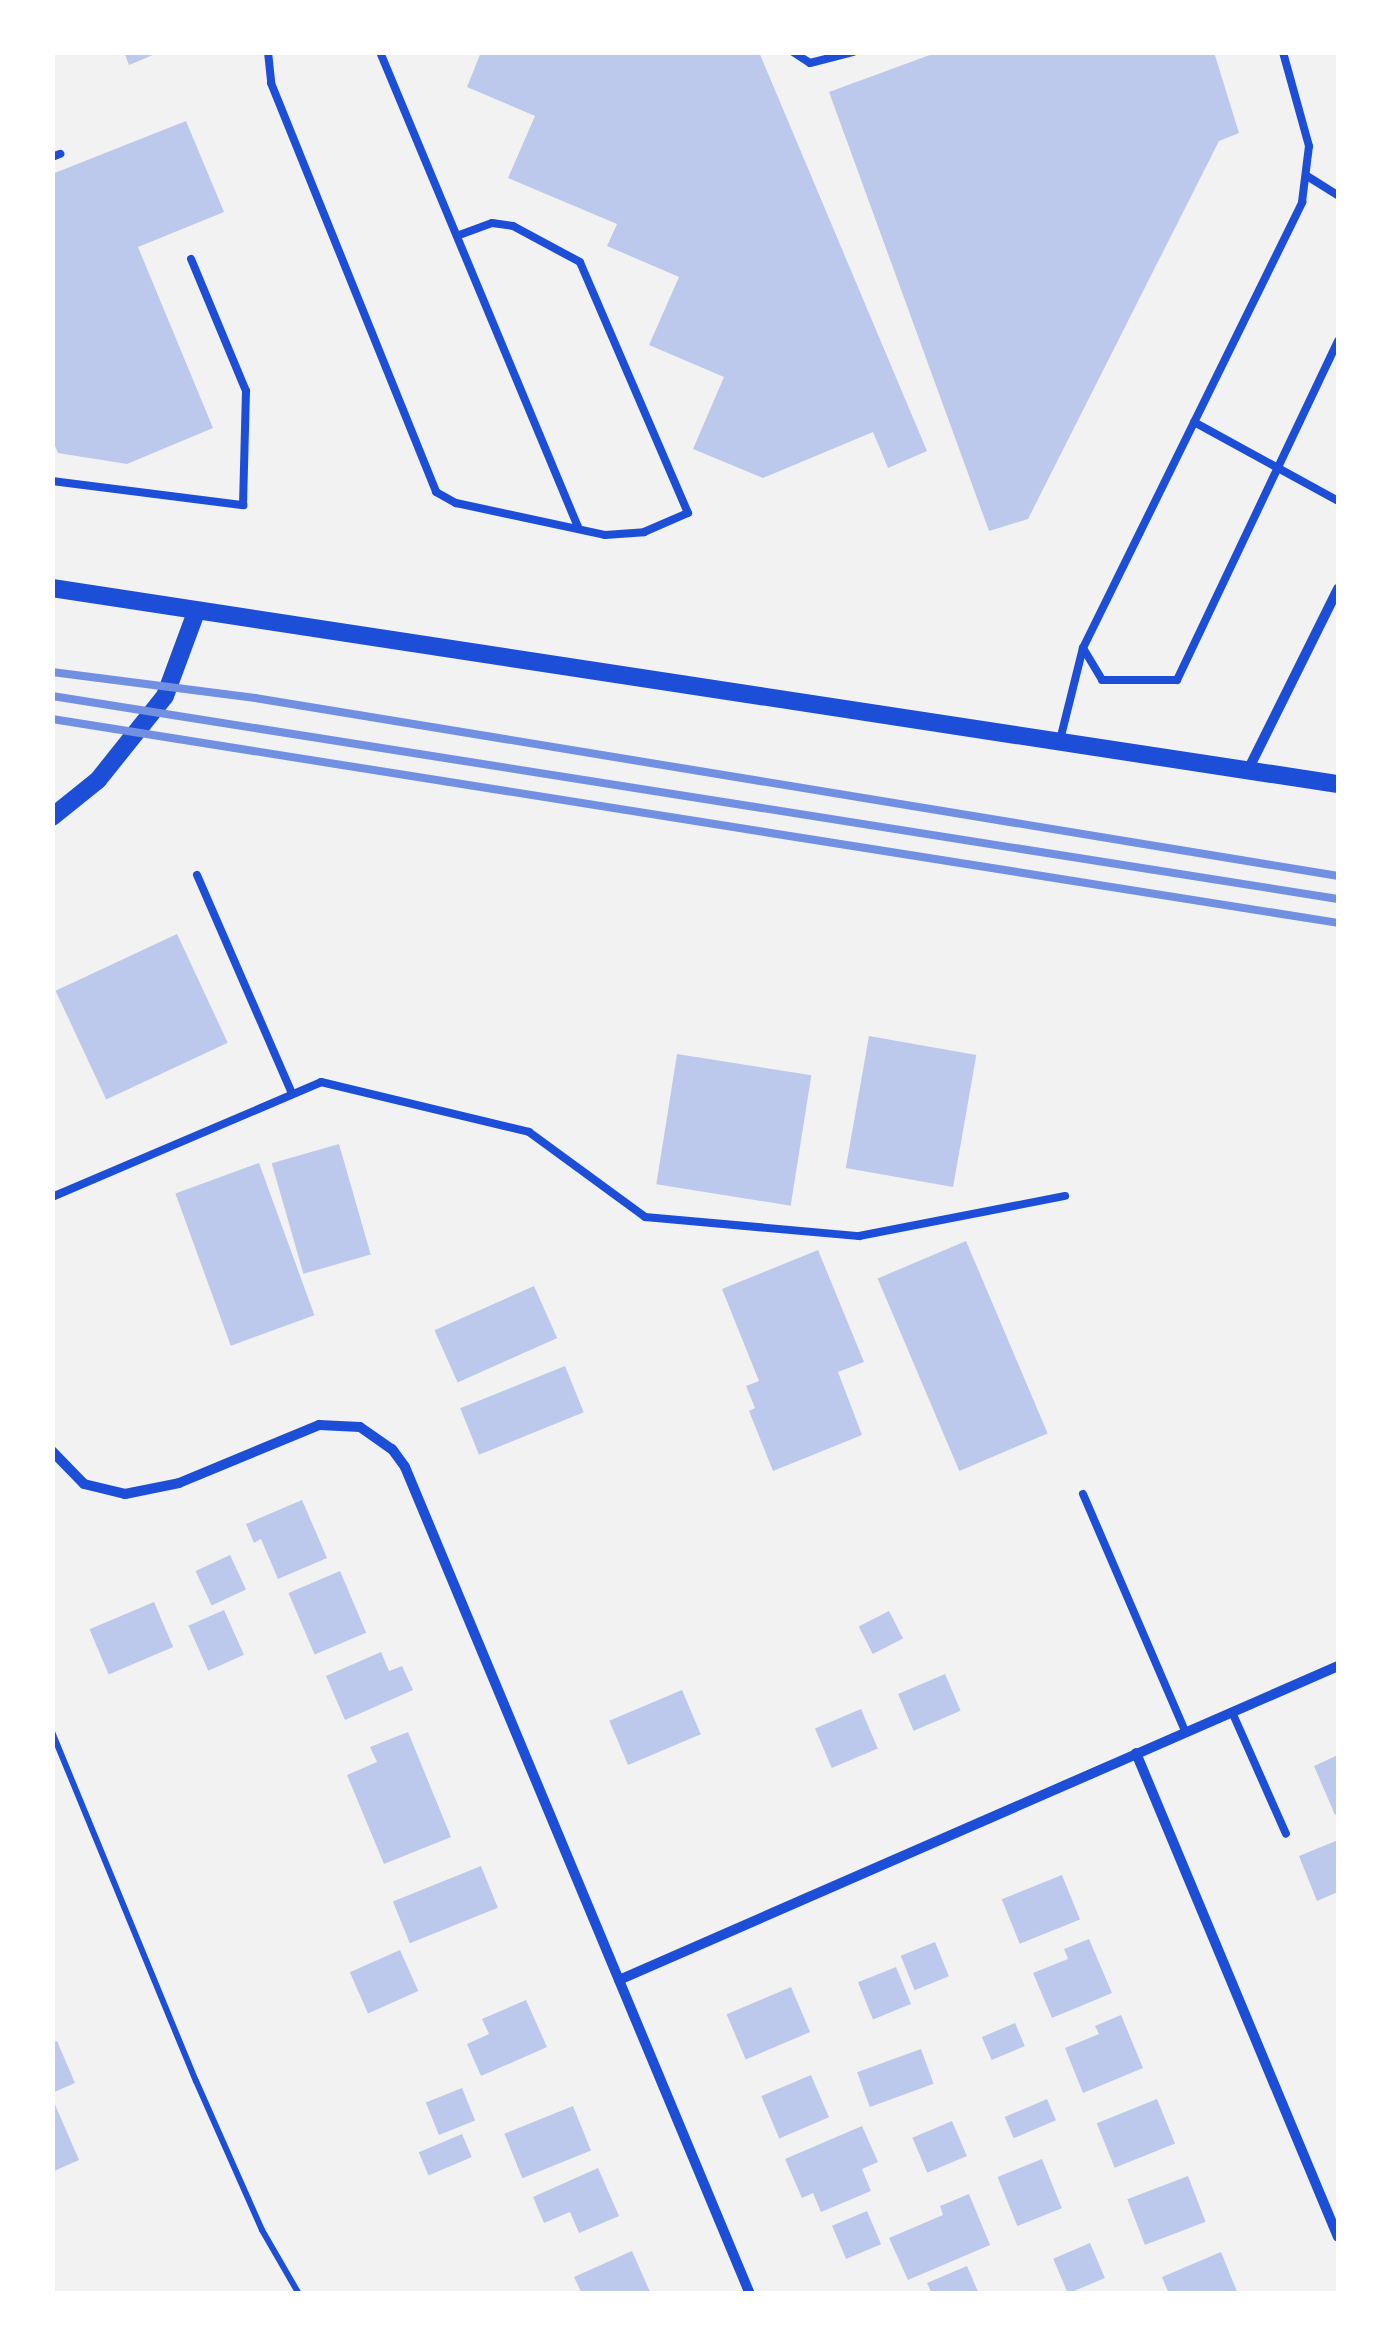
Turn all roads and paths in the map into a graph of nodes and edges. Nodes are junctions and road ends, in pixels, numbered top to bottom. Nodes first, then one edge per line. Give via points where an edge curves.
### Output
1 (268, 52) edge
2 (380, 52) edge
3 (794, 52) edge
4 (853, 52) edge
5 (1283, 52) edge
6 (1307, 176) junction
7 (1338, 195) edge
8 (456, 236) junction
9 (191, 259) dead end
10 (1338, 342) edge
11 (1194, 422) junction
12 (1278, 469) junction
13 (52, 481) edge
14 (1338, 501) edge
15 (578, 527) junction
16 (52, 588) edge
17 (1338, 589) edge
18 (196, 612) junction
19 (1083, 648) junction
20 (1060, 740) junction
21 (1249, 768) junction
22 (1338, 784) edge
23 (52, 817) edge
24 (197, 875) dead end
25 (292, 1094) junction
26 (54, 1193) edge
27 (1066, 1196) dead end
28 (52, 1450) edge
29 (1083, 1494) dead end
30 (1338, 1666) edge
31 (1232, 1712) junction
32 (1186, 1731) junction
33 (52, 1732) edge
34 (1136, 1752) junction
35 (1286, 1834) dead end
36 (619, 1980) junction
37 (1338, 2237) edge
38 (299, 2294) edge
39 (750, 2294) edge

1 - 15 lane via 271,83 436,492 456,503
2 - 8 lane
3 - 4 lane via 810,63
5 - 6 lane via 1309,146
6 - 7 lane
6 - 11 lane via 1302,202
8 - 15 lane
8 - 15 lane via 492,223 512,226 580,262 688,513 644,532 605,535
9 - 13 lane via 246,391 244,505
10 - 12 lane
11 - 12 lane
11 - 19 lane
12 - 14 lane
12 - 19 lane via 1177,680 1102,680
16 - 18 street
17 - 21 street
18 - 20 street
18 - 23 street via 177,673 98,780
19 - 20 lane
20 - 21 street
21 - 22 street
24 - 25 lane
25 - 26 lane
25 - 27 lane via 320,1082 529,1132 646,1218 859,1236
28 - 36 street via 84,1484 125,1494 179,1483 319,1425 360,1427 392,1449
29 - 32 lane
30 - 31 street
31 - 32 street
31 - 35 lane
32 - 34 street
33 - 38 path via 196,2081 262,2230
34 - 36 street
34 - 37 street
36 - 39 street

